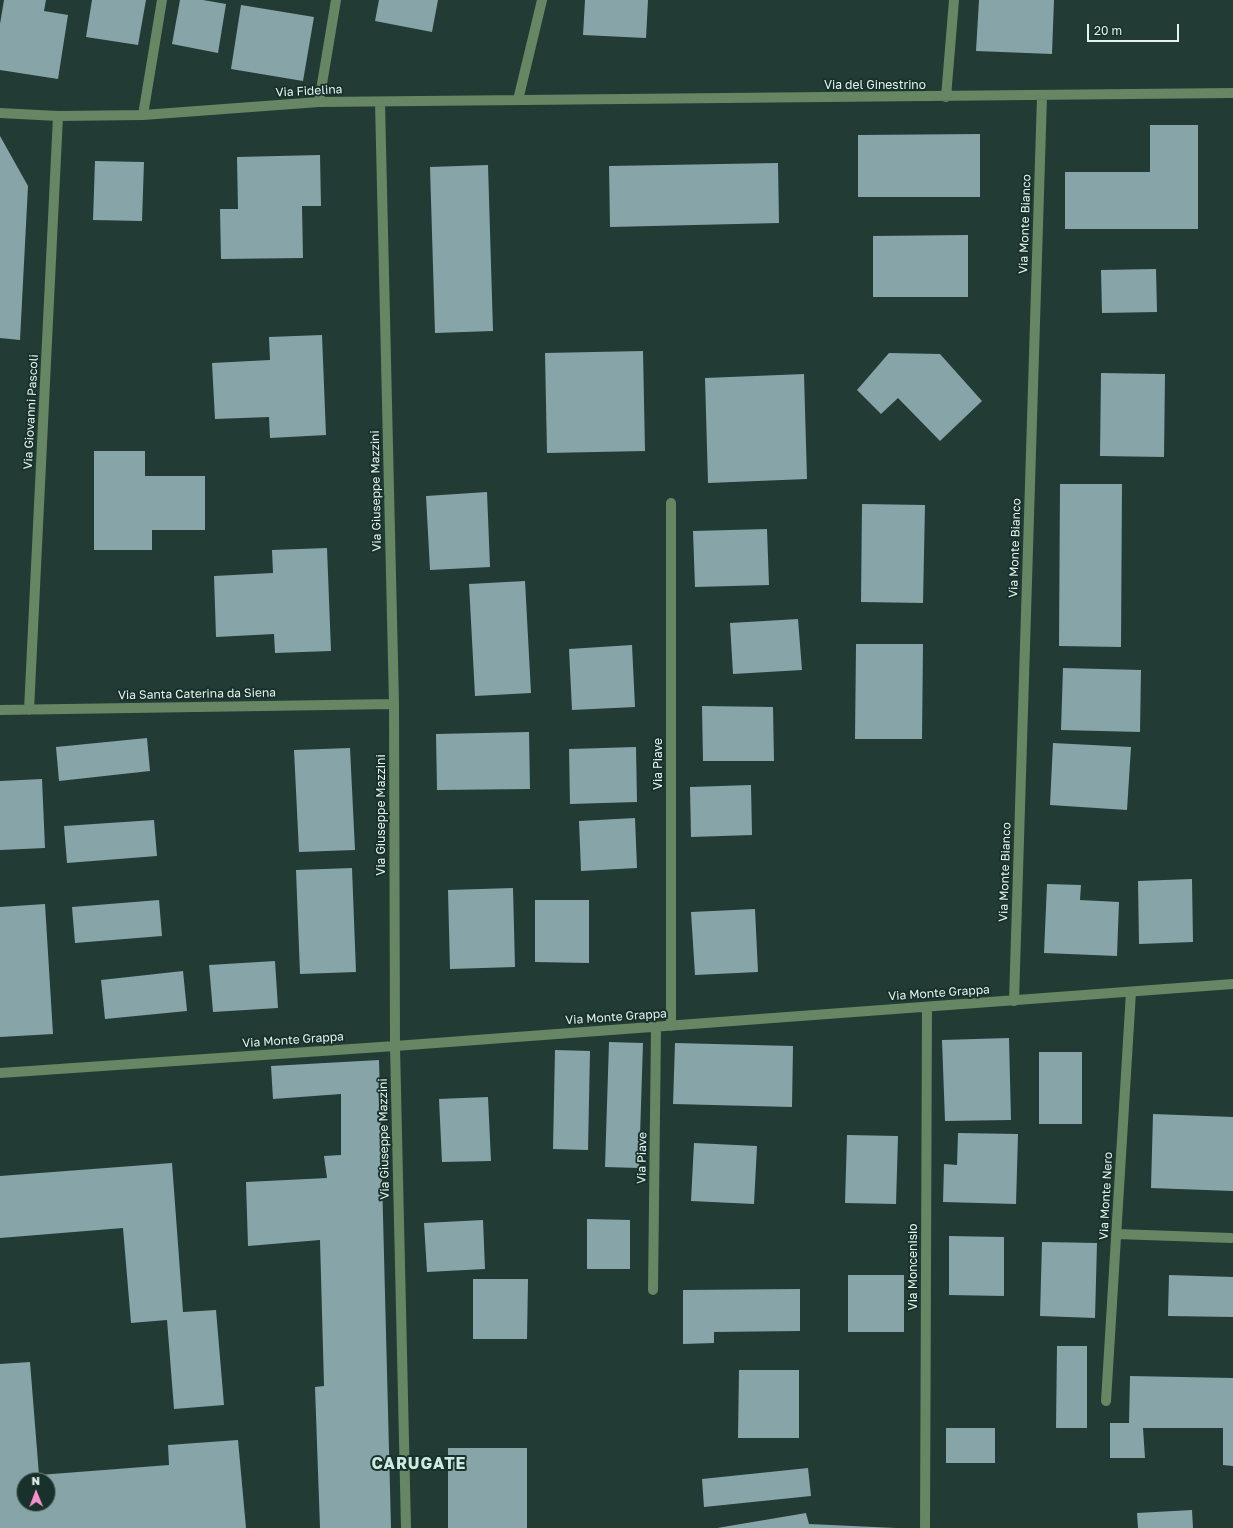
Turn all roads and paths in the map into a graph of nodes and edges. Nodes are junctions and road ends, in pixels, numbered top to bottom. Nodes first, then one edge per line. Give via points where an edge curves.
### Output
1 (162, 0) edge
2 (336, 0) edge
3 (542, 0) edge
4 (954, 0) edge
5 (1233, 93) edge
6 (1042, 96) junction
7 (946, 97) junction
8 (518, 100) junction
9 (319, 102) junction
10 (380, 102) junction
11 (0, 113) edge
12 (143, 115) junction
13 (58, 116) junction
14 (671, 503) dead end
15 (394, 704) junction
16 (0, 710) edge
17 (29, 710) junction
18 (1233, 984) edge
19 (1130, 992) junction
20 (1014, 1000) junction
21 (927, 1007) junction
22 (671, 1026) junction
23 (656, 1027) junction
24 (395, 1046) junction
25 (0, 1073) edge
26 (1116, 1234) junction
27 (1231, 1238) dead end
28 (653, 1290) dead end
29 (1106, 1401) dead end
30 (406, 1528) edge
31 (925, 1528) edge

1 - 12 street
2 - 9 street
3 - 8 street
4 - 7 street
5 - 6 street, Via del Ginestrino
6 - 7 street, Via del Ginestrino
6 - 20 street, Via Monte Bianco
7 - 8 street, Via del Ginestrino
8 - 10 street, Via Fidelina
9 - 10 street, Via Fidelina
9 - 12 street, Via Fidelina
10 - 15 street, Via Giuseppe Mazzini
11 - 13 street, Via Fidelina
12 - 13 street, Via Fidelina
13 - 17 street, Via Giovanni Pascoli
14 - 22 street, Via Piave
15 - 17 street, Via Santa Caterina da Siena
15 - 24 street, Via Giuseppe Mazzini
16 - 17 street, Via Santa Caterina da Siena
18 - 19 street, Via Monte Grappa
19 - 20 street, Via Monte Grappa
19 - 26 street, Via Monte Nero
20 - 21 street, Via Monte Grappa
21 - 22 street, Via Monte Grappa
21 - 31 street, Via Moncenisio
22 - 23 street, Via Monte Grappa
23 - 24 street, Via Monte Grappa
23 - 28 street, Via Piave
24 - 25 street, Via Monte Grappa
24 - 30 street, Via Giuseppe Mazzini
26 - 27 street
26 - 29 street, Via Monte Nero

